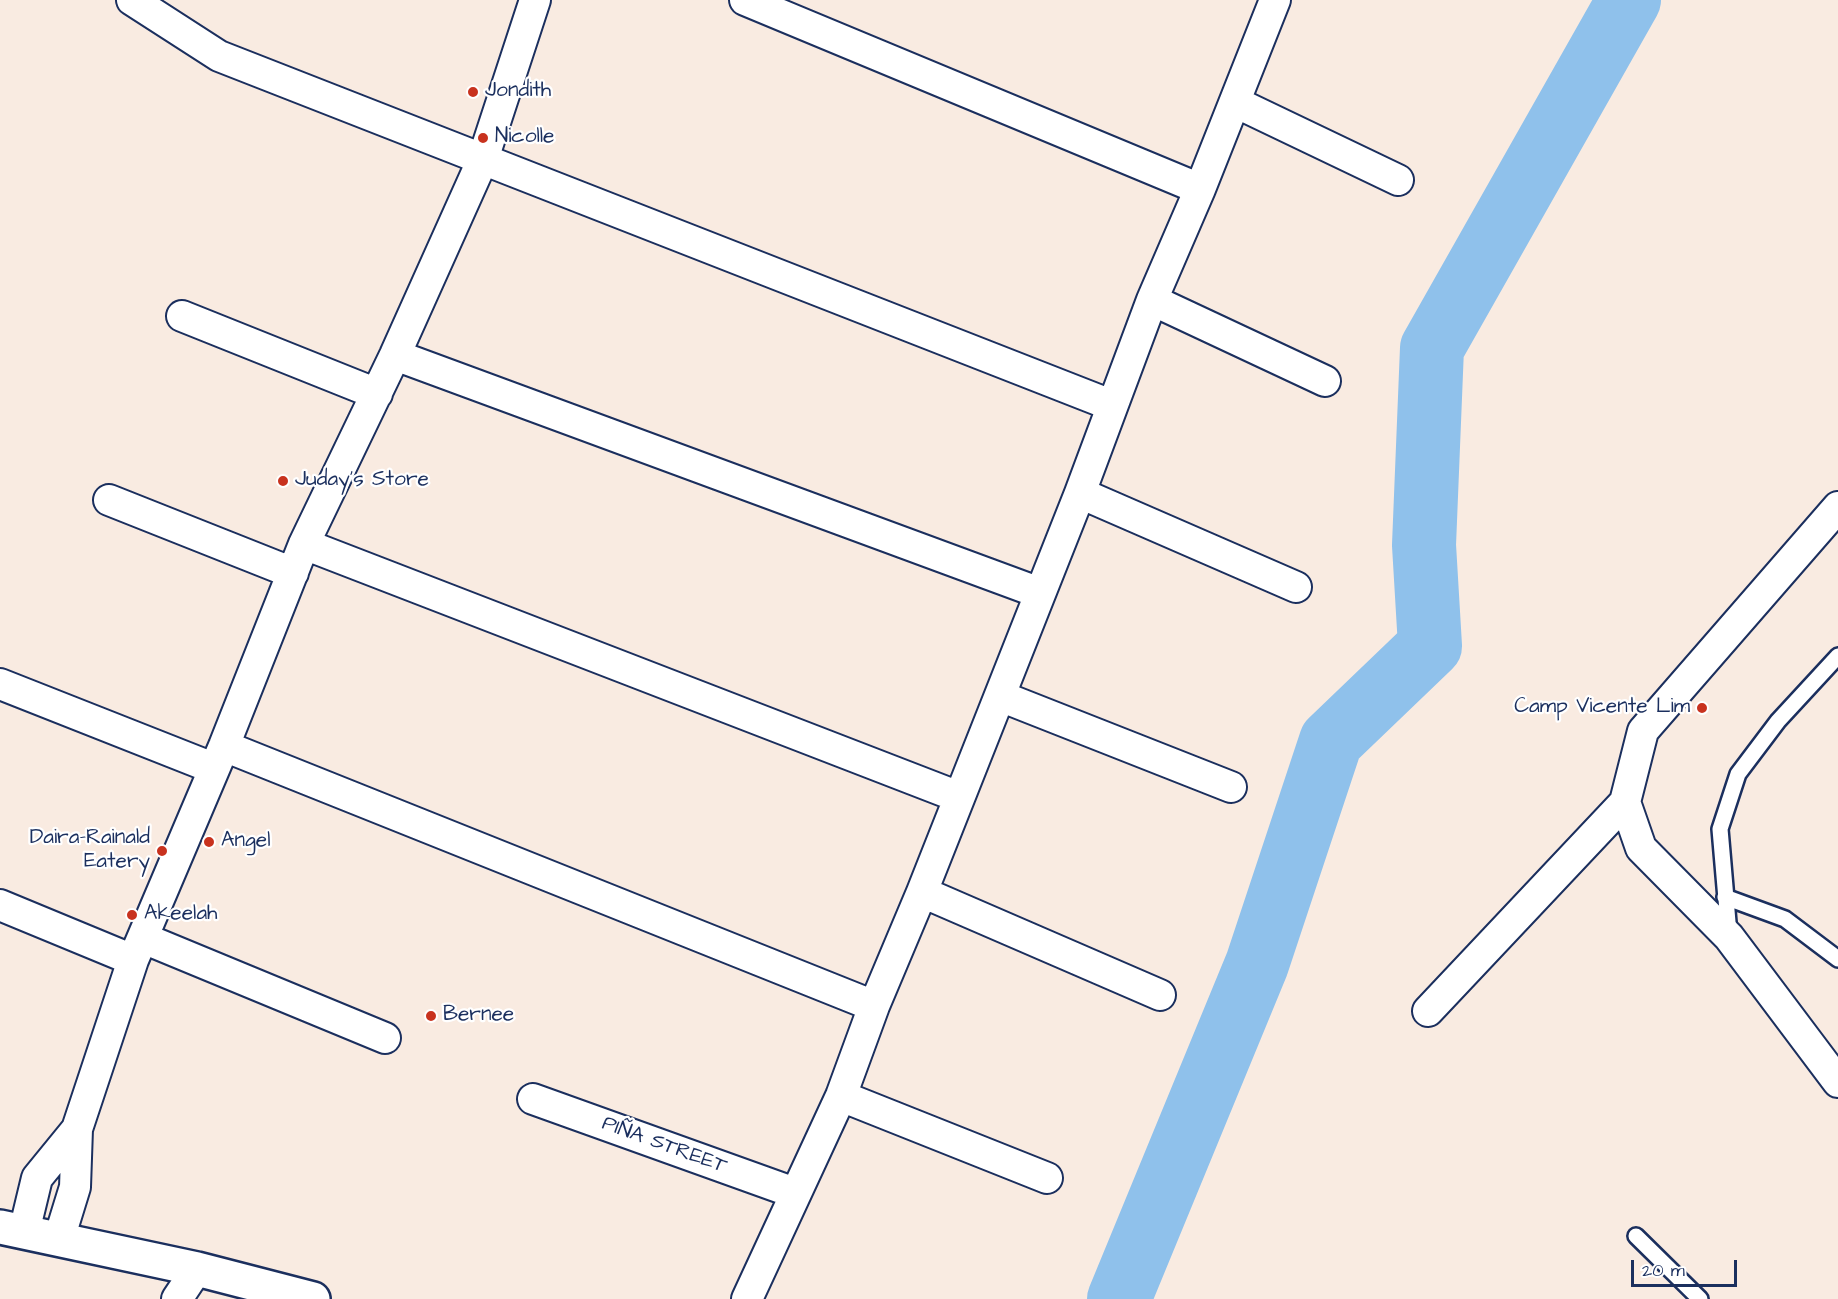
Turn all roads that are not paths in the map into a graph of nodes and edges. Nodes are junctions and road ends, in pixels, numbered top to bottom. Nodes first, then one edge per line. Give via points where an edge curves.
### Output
1 (132, 0) edge
2 (535, 0) edge
3 (745, 0) edge
4 (1275, 0) edge
5 (1235, 102) junction
6 (483, 159) junction
7 (1398, 180) dead end
8 (1200, 189) junction
9 (1152, 300) junction
10 (182, 316) dead end
11 (395, 356) junction
12 (1325, 381) dead end
13 (377, 394) junction
14 (1111, 405) junction
15 (1080, 493) junction
16 (109, 500) dead end
17 (1838, 507) edge
18 (304, 544) junction
19 (293, 573) junction
20 (1296, 587) dead end
21 (1041, 593) junction
22 (1838, 656) edge
23 (0, 684) edge
24 (1000, 696) junction
25 (218, 757) junction
26 (1231, 787) dead end
27 (959, 797) junction
28 (1625, 802) junction
29 (922, 892) junction
30 (1725, 897) junction
31 (0, 905) edge
32 (1729, 937) junction
33 (138, 949) junction
34 (1838, 959) edge
35 (1160, 995) dead end
36 (874, 1006) junction
37 (1428, 1011) dead end
38 (385, 1038) dead end
39 (1838, 1081) edge
40 (840, 1096) junction
41 (533, 1099) dead end
42 (76, 1129) junction
43 (1047, 1178) dead end
44 (795, 1193) junction
45 (12, 1229) edge
46 (1636, 1236) dead end
47 (59, 1239) junction
48 (197, 1269) junction
49 (177, 1299) edge
50 (313, 1299) edge
51 (747, 1299) edge
52 (1700, 1299) edge

1 - 6 street via 219,56
2 - 6 street
3 - 8 street
4 - 5 street
5 - 7 street
5 - 8 street
6 - 11 street
6 - 14 street
8 - 9 street
9 - 12 street
9 - 14 street
10 - 13 street
11 - 13 street
11 - 21 street
13 - 18 street
14 - 15 street
15 - 20 street
15 - 21 street
16 - 19 street
17 - 28 street via 1643,731
18 - 19 street
18 - 27 street
19 - 25 street
21 - 24 street
22 - 30 lane via 1778,721 1738,774 1720,829
23 - 25 street
24 - 26 street
24 - 27 street
25 - 33 street
25 - 36 street
27 - 29 street
28 - 32 street via 1641,848
28 - 37 street
29 - 35 street
29 - 36 street
30 - 32 lane
30 - 34 lane via 1785,919
31 - 33 street
32 - 39 street
33 - 38 street
33 - 42 street
36 - 40 street
40 - 43 street
40 - 44 street
41 - 44 street, PIÑA STREET
42 - 45 street via 37,1178
42 - 47 street via 75,1186
44 - 51 street
45 - 47 main road
46 - 52 lane
47 - 48 main road
48 - 49 street
48 - 50 main road

